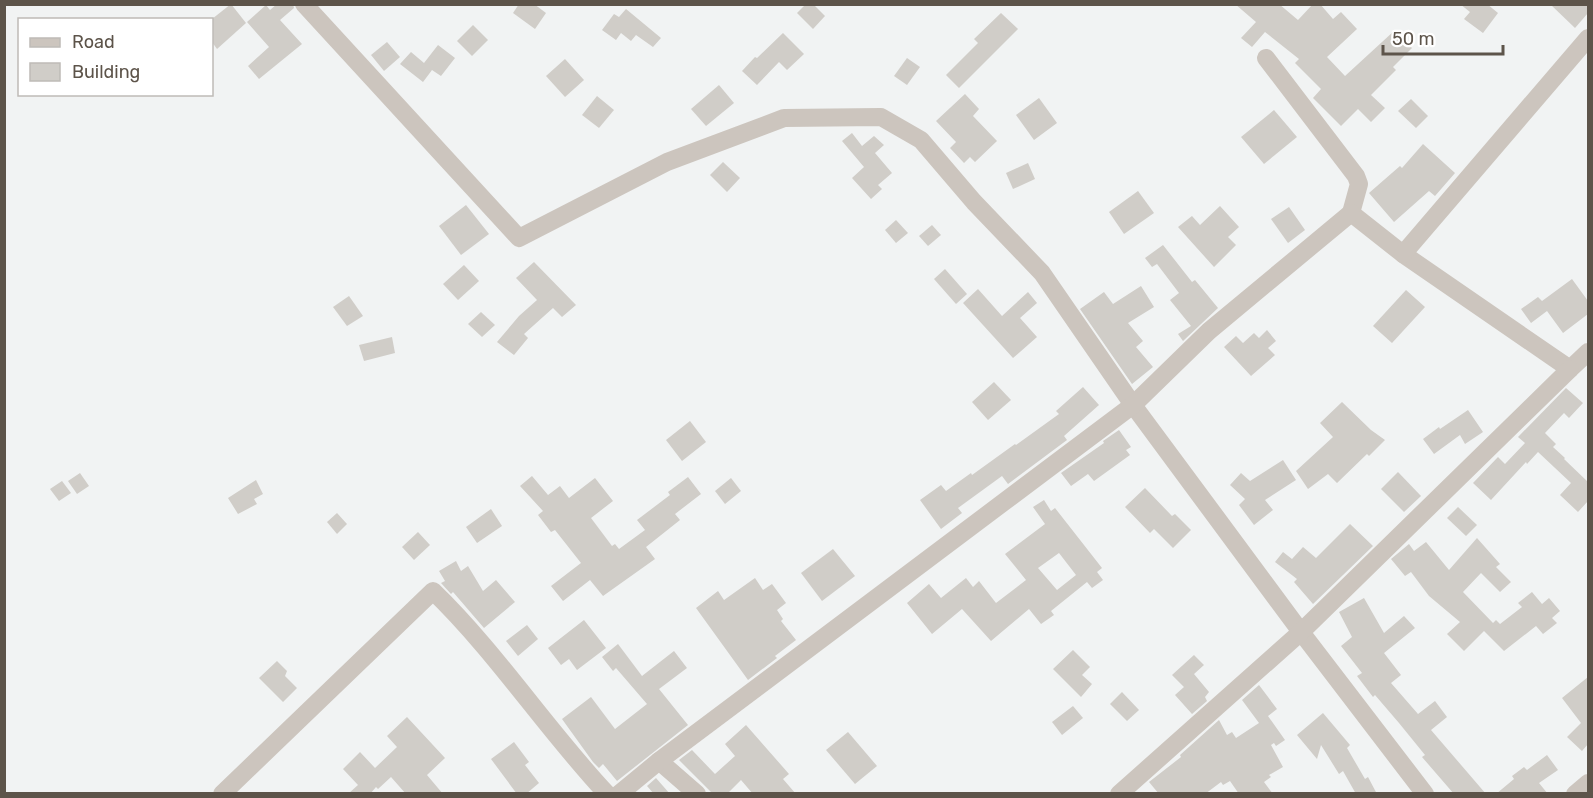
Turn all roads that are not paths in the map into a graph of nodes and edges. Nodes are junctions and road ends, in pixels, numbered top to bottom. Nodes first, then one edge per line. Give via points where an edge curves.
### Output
1 (304, 4) edge
2 (1588, 38) edge
3 (1266, 58) dead end
4 (1351, 213) junction
5 (1403, 254) junction
6 (1588, 352) edge
7 (1570, 369) junction
8 (1133, 405) junction
9 (1301, 632) junction
10 (659, 761) junction
11 (1588, 783) edge
12 (222, 794) edge
13 (607, 794) edge
14 (619, 794) edge
15 (697, 794) edge
16 (1119, 794) edge
17 (1425, 794) edge
18 (1575, 794) edge

1 - 8 street via 519,238 667,162 784,118 881,117 921,140 1042,273
2 - 5 street
3 - 4 street via 1356,176 1359,184
4 - 5 street
4 - 8 street via 1209,331
5 - 7 street
6 - 7 street
7 - 9 street
8 - 9 street
8 - 10 street
9 - 16 street
9 - 17 street
10 - 14 street
10 - 15 street
11 - 18 street
12 - 13 street via 433,591

